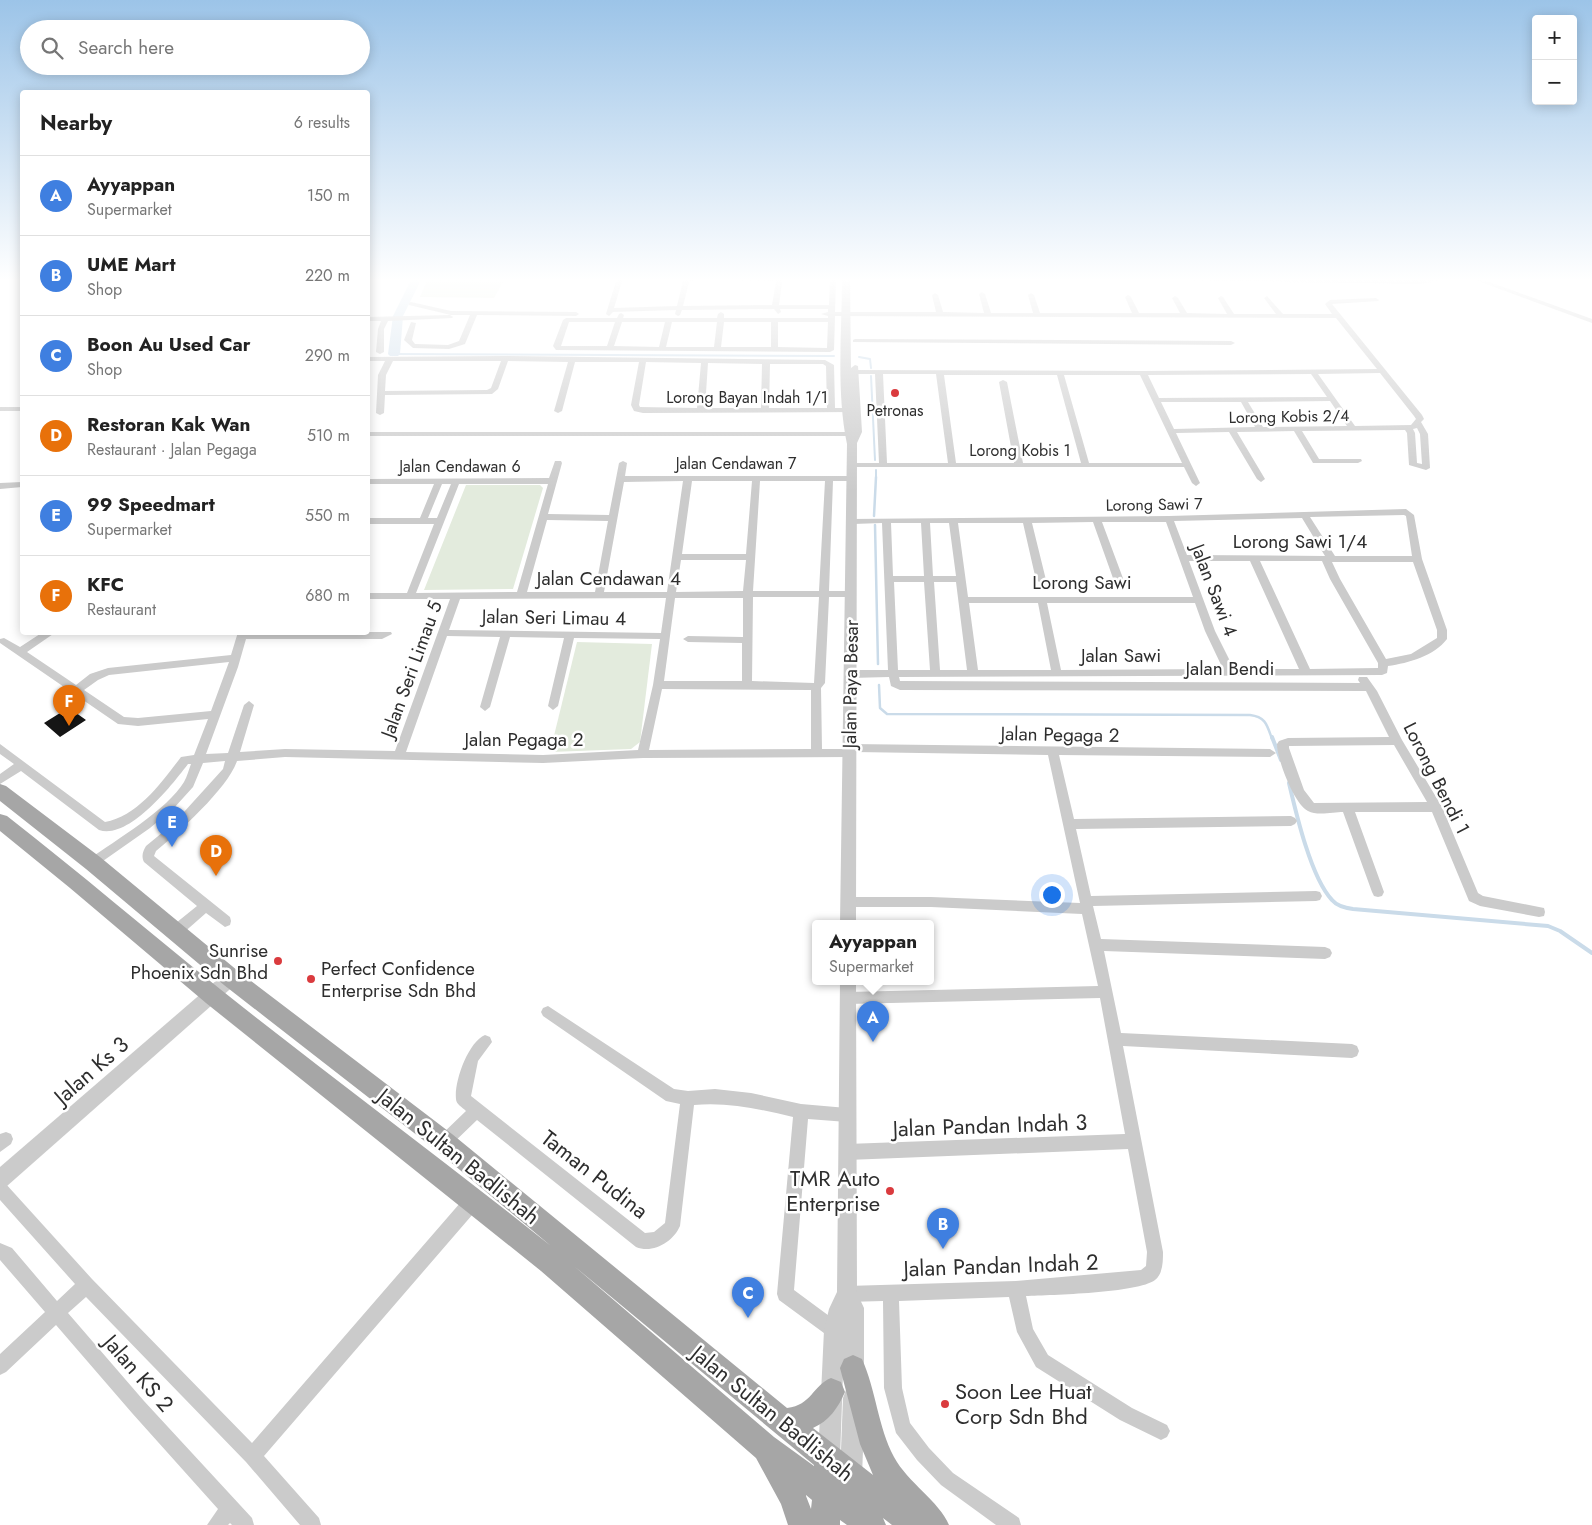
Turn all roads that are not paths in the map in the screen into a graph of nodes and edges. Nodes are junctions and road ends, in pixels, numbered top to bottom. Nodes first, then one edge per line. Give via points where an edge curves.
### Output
1 (671, 349) edge
2 (830, 349) edge
3 (850, 349) edge
4 (853, 349) edge
5 (1365, 349) edge
6 (717, 350) joint
7 (774, 350) joint
8 (506, 358) junction
9 (370, 359) edge
10 (390, 359) junction
11 (572, 359) junction
12 (643, 361) junction
13 (705, 361) junction
14 (766, 362) junction
15 (1383, 371) junction
16 (830, 372) junction
17 (850, 372) junction
18 (879, 372) junction
19 (1313, 372) junction
20 (940, 373) junction
21 (1060, 373) junction
22 (1143, 373) junction
23 (1002, 382) dead end
24 (381, 393) junction
25 (1243, 399) junction
26 (1332, 399) junction
27 (1156, 400) junction
28 (0, 409) edge
29 (20, 409) edge
30 (830, 410) junction
31 (852, 410) junction
32 (558, 411) dead end
33 (701, 411) junction
34 (765, 411) junction
35 (380, 412) dead end
36 (1418, 423) junction
37 (1408, 428) junction
38 (1353, 429) junction
39 (1232, 430) junction
40 (1261, 430) junction
41 (1298, 430) junction
42 (1171, 431) junction
43 (370, 434) edge
44 (850, 439) junction
45 (1358, 460) dead end
46 (558, 463) dead end
47 (623, 463) dead end
48 (883, 464) junction
49 (1086, 464) junction
50 (1187, 464) junction
51 (952, 465) junction
52 (1019, 465) junction
53 (852, 472) junction
54 (688, 478) junction
55 (756, 478) junction
56 (829, 478) junction
57 (620, 479) junction
58 (1261, 479) dead end
59 (370, 481) edge
60 (439, 481) junction
61 (456, 481) junction
62 (553, 481) junction
63 (1196, 483) dead end
64 (20, 485) edge
65 (0, 486) edge
66 (1305, 516) junction
67 (543, 517) junction
68 (613, 518) junction
69 (1169, 519) junction
70 (1097, 520) junction
71 (423, 521) junction
72 (440, 521) junction
73 (853, 521) junction
74 (953, 521) junction
75 (1027, 521) junction
76 (370, 522) edge
77 (886, 522) junction
78 (925, 522) junction
79 (677, 557) junction
80 (751, 557) junction
81 (1184, 558) junction
82 (1254, 559) junction
83 (1329, 559) junction
84 (1417, 560) junction
85 (888, 579) junction
86 (929, 579) junction
87 (960, 579) junction
88 (1041, 580) dead end
89 (1119, 581) dead end
90 (823, 594) junction
91 (851, 594) junction
92 (521, 595) junction
93 (599, 595) junction
94 (671, 595) junction
95 (748, 595) junction
96 (370, 596) edge
97 (410, 596) junction
98 (456, 596) junction
99 (964, 600) junction
100 (1042, 600) junction
101 (1199, 600) junction
102 (442, 633) junction
103 (387, 634) dead end
104 (506, 634) junction
105 (46, 635) edge
106 (243, 635) edge
107 (312, 635) edge
108 (570, 635) junction
109 (666, 636) junction
110 (688, 638) dead end
111 (748, 640) junction
112 (4, 641) dead end
113 (20, 651) junction
114 (236, 658) junction
115 (1383, 663) junction
116 (1230, 672) junction
117 (1306, 672) junction
118 (1358, 672) junction
119 (1057, 673) junction
120 (850, 674) junction
121 (893, 674) junction
122 (935, 674) junction
123 (973, 674) junction
124 (658, 685) junction
125 (747, 685) junction
126 (1366, 687) junction
127 (816, 688) junction
128 (76, 690) junction
129 (249, 704) dead end
130 (485, 706) dead end
131 (553, 706) dead end
132 (216, 714) junction
133 (1397, 741) junction
134 (0, 748) edge
135 (850, 750) junction
136 (1053, 752) junction
137 (816, 753) junction
138 (1270, 753) dead end
139 (643, 754) junction
140 (399, 755) junction
141 (233, 756) junction
142 (200, 760) junction
143 (21, 764) junction
144 (0, 780) edge
145 (0, 791) edge
146 (1436, 807) junction
147 (1348, 809) junction
148 (0, 821) edge
149 (1291, 821) dead end
150 (1069, 824) junction
151 (93, 863) junction
152 (1378, 892) dead end
153 (1316, 896) dead end
154 (849, 902) junction
155 (1086, 905) junction
156 (206, 906) junction
157 (1539, 912) dead end
158 (848, 920) edge
159 (225, 921) dead end
160 (176, 931) junction
161 (1095, 945) junction
162 (1325, 953) dead end
163 (231, 978) junction
164 (848, 989) edge
165 (1106, 992) junction
166 (213, 996) junction
167 (548, 1012) dead end
168 (1115, 1039) junction
169 (485, 1042) dead end
170 (1352, 1051) dead end
171 (688, 1098) junction
172 (477, 1110) junction
173 (800, 1111) junction
174 (847, 1115) junction
175 (1134, 1141) junction
176 (444, 1142) junction
177 (847, 1152) junction
178 (0, 1179) edge
179 (0, 1188) edge
180 (473, 1201) junction
181 (0, 1251) edge
182 (86, 1285) junction
183 (1016, 1289) junction
184 (891, 1292) junction
185 (847, 1294) junction
186 (57, 1313) junction
187 (834, 1330) junction
188 (0, 1366) edge
189 (853, 1368) junction
190 (831, 1392) junction
191 (783, 1422) junction
192 (1161, 1430) dead end
193 (764, 1447) junction
194 (252, 1456) junction
195 (829, 1458) junction
196 (851, 1476) junction
197 (827, 1493) junction
198 (230, 1508) junction
199 (857, 1520) edge
200 (216, 1525) edge
201 (245, 1525) edge
202 (312, 1525) edge
203 (803, 1525) edge
204 (825, 1525) edge
205 (916, 1525) edge
206 (934, 1525) edge
207 (1012, 1525) edge

1 - 6 street
2 - 7 street
3 - 17 street, Jalan Paya Besar
4 - 17 street, Jalan Paya Besar
5 - 15 street
6 - 7 street
8 - 10 street
8 - 11 street
8 - 24 street via 494,389 489,392
9 - 10 street
10 - 24 street via 382,375
11 - 12 street
11 - 32 street
12 - 13 street
12 - 33 street, Lorong Bayan Indah 1/1 via 638,409
13 - 14 street
13 - 33 street
14 - 16 street via 825,362 830,365
14 - 34 street
15 - 19 street
15 - 36 street via 1418,415
16 - 17 street
16 - 30 street
17 - 18 street
17 - 31 street, Jalan Paya Besar
18 - 20 street
18 - 48 street
19 - 22 street
19 - 26 street
20 - 21 street
20 - 51 street
21 - 22 street
21 - 49 street
22 - 27 street
23 - 52 street
24 - 35 street
25 - 26 street
25 - 27 street
25 - 40 street
26 - 38 street
27 - 42 street
28 - 29 street
30 - 31 street, Lorong Bayan Indah 1/1
30 - 34 street, Lorong Bayan Indah 1/1
31 - 44 street, Jalan Paya Besar via 857,432
33 - 34 street, Lorong Bayan Indah 1/1
36 - 37 street
36 - 37 street via 1424,434 1426,468 1413,465
37 - 38 street, Lorong Kobis 2/4
38 - 41 street, Lorong Kobis 2/4
39 - 40 street, Lorong Kobis 2/4
39 - 42 street, Lorong Kobis 2/4
39 - 58 street
40 - 41 street, Lorong Kobis 2/4
41 - 45 street via 1316,461
42 - 50 street
43 - 44 street
44 - 53 street, Jalan Paya Besar
46 - 62 street
47 - 57 street
48 - 51 street, Lorong Kobis 1
48 - 53 street, Lorong Kobis 1
49 - 50 street, Lorong Kobis 1
49 - 52 street, Lorong Kobis 1
50 - 63 street
51 - 52 street, Lorong Kobis 1
53 - 56 street, Jalan Cendawan 7
53 - 73 street, Jalan Paya Besar
54 - 55 street, Jalan Cendawan 7
54 - 57 street, Jalan Cendawan 7
54 - 79 street
55 - 56 street, Jalan Cendawan 7
55 - 80 street
56 - 90 street
57 - 68 street
59 - 60 street, Jalan Cendawan 6
60 - 61 street, Jalan Cendawan 6
60 - 71 street
61 - 62 street, Jalan Cendawan 6
61 - 72 street
62 - 67 street
64 - 65 street
66 - 69 street, Lorong Sawi 7
66 - 83 street
66 - 84 street, Lorong Sawi 7 via 1406,512 1410,515
67 - 68 street
67 - 92 street
68 - 93 street
69 - 70 street, Lorong Sawi 7
69 - 81 street, Jalan Sawi 4
70 - 75 street, Lorong Sawi 7
70 - 89 street
71 - 72 street
71 - 76 street
72 - 97 street
73 - 77 street, Lorong Sawi 7
73 - 91 street, Jalan Paya Besar
74 - 75 street, Lorong Sawi 7
74 - 78 street, Lorong Sawi 7
74 - 87 street
75 - 88 street
77 - 78 street, Lorong Sawi 7
77 - 85 street
78 - 86 street
79 - 80 street
79 - 94 street
80 - 95 street
81 - 82 street, Lorong Sawi 1/4
81 - 101 street, Jalan Sawi 4
82 - 83 street, Lorong Sawi 1/4
82 - 117 street
83 - 84 street, Lorong Sawi 1/4
83 - 115 street
84 - 115 street via 1442,630 1442,639 1414,657
85 - 86 street
85 - 121 street
86 - 87 street
86 - 122 street
87 - 99 street
90 - 91 street, Jalan Cendawan 4
90 - 95 street, Jalan Cendawan 4
90 - 127 street via 820,683
91 - 120 street, Jalan Paya Besar
92 - 93 street, Jalan Cendawan 4
92 - 98 street, Jalan Cendawan 4
93 - 94 street, Jalan Cendawan 4
94 - 95 street, Jalan Cendawan 4
94 - 109 street
95 - 111 street
96 - 97 street, Jalan Cendawan 4
97 - 98 street, Jalan Cendawan 4
98 - 102 street, Jalan Seri Limau 5
99 - 100 street, Lorong Sawi
99 - 123 street
100 - 101 street, Lorong Sawi
100 - 119 street
101 - 116 street, Jalan Sawi 4
102 - 104 street, Jalan Seri Limau 4
102 - 140 street, Jalan Seri Limau 5
103 - 107 street
104 - 108 street, Jalan Seri Limau 4
104 - 130 street
105 - 113 street
106 - 114 street
108 - 109 street, Jalan Seri Limau 4
108 - 131 street
109 - 124 street
110 - 111 street
111 - 125 street
112 - 113 street
113 - 128 street
114 - 128 street via 108,672 94,677
114 - 132 street
115 - 118 street, Jalan Sawi via 1383,670 1378,672
116 - 117 street, Jalan Sawi
116 - 119 street, Jalan Sawi
117 - 118 street, Jalan Sawi
118 - 126 street, Lorong Bendi 1
119 - 123 street, Jalan Sawi
120 - 121 street, Jalan Sawi
120 - 135 street, Jalan Paya Besar
121 - 122 street, Jalan Sawi
121 - 126 street, Jalan Bendi via 895,683 900,686
122 - 123 street, Jalan Sawi
124 - 125 street
124 - 139 street
125 - 127 street
126 - 133 street, Lorong Bendi 1 via 1372,691
127 - 137 street
128 - 132 street via 122,721
129 - 141 street
132 - 142 street
133 - 146 street, Lorong Bendi 1
133 - 147 street via 1283,744 1306,805
134 - 143 street
135 - 136 street, Jalan Pegaga 2
135 - 137 street, Jalan Pegaga 2
135 - 154 street, Jalan Paya Besar
136 - 138 street, Jalan Pegaga 2
136 - 150 street
137 - 139 street, Jalan Pegaga 2
139 - 140 street, Jalan Pegaga 2 via 543,759
140 - 141 street, Jalan Pegaga 2 via 285,753
141 - 142 street, Jalan Pegaga 2
141 - 156 street via 228,771 178,826 150,849 148,858
142 - 143 street, Jalan Pegaga 2 via 184,760 150,802 112,827 103,827
142 - 151 street via 189,784 170,805
143 - 144 street
145 - 151 main road, Jalan Sultan Badlishah
146 - 147 street
146 - 157 street, Lorong Bendi 1 via 1473,897
147 - 152 street
148 - 166 main road, Jalan Sultan Badlishah
149 - 150 street
150 - 155 street
151 - 160 main road, Jalan Sultan Badlishah
153 - 155 street
154 - 155 street
154 - 158 street, Jalan Paya Besar
155 - 161 street
156 - 159 street
156 - 160 street
160 - 163 main road, Jalan Sultan Badlishah
161 - 162 street
161 - 165 street
163 - 166 street, Jalan Ks 3
163 - 176 main road, Jalan Sultan Badlishah
164 - 165 street
164 - 174 street
165 - 168 street
166 - 178 street, Jalan Ks 3
166 - 180 main road, Jalan Sultan Badlishah
167 - 171 street via 671,1096
168 - 170 street
168 - 175 street
169 - 172 street, Taman Pudina via 471,1063 463,1099
171 - 172 street, Taman Pudina via 672,1226 664,1236 653,1241 642,1241
171 - 173 street via 715,1096 751,1100
172 - 176 street
173 - 174 street
173 - 187 street via 785,1294
174 - 177 street
175 - 177 street, Jalan Pandan Indah 3
175 - 183 street, Jalan Pandan Indah 2 via 1155,1252 1153,1271 1147,1277 1134,1280
176 - 191 main road, Jalan Sultan Badlishah
177 - 185 street
179 - 182 street
180 - 193 main road, Jalan Sultan Badlishah
180 - 194 street
181 - 186 street, Jalan KS 2
182 - 186 street
182 - 194 street
183 - 184 street, Jalan Pandan Indah 2
183 - 192 street via 1025,1332 1042,1361 1126,1414
184 - 185 street, Jalan Pandan Indah 2
184 - 207 street via 893,1388 902,1426 922,1454 947,1479
185 - 187 street
185 - 189 street via 854,1308
186 - 188 street
186 - 198 street, Jalan KS 2
187 - 190 street
189 - 196 street
189 - 206 main road via 884,1467 898,1489
190 - 191 main road via 812,1415
190 - 195 street
191 - 195 main road, Jalan Sultan Badlishah
193 - 197 main road, Jalan Sultan Badlishah
193 - 203 main road via 792,1496
194 - 202 street
195 - 196 main road, Jalan Sultan Badlishah
195 - 197 main road
196 - 199 main road
196 - 205 main road, Jalan Sultan Badlishah
197 - 199 main road, Jalan Sultan Badlishah
197 - 204 main road
198 - 200 street
198 - 201 street, Jalan KS 2

